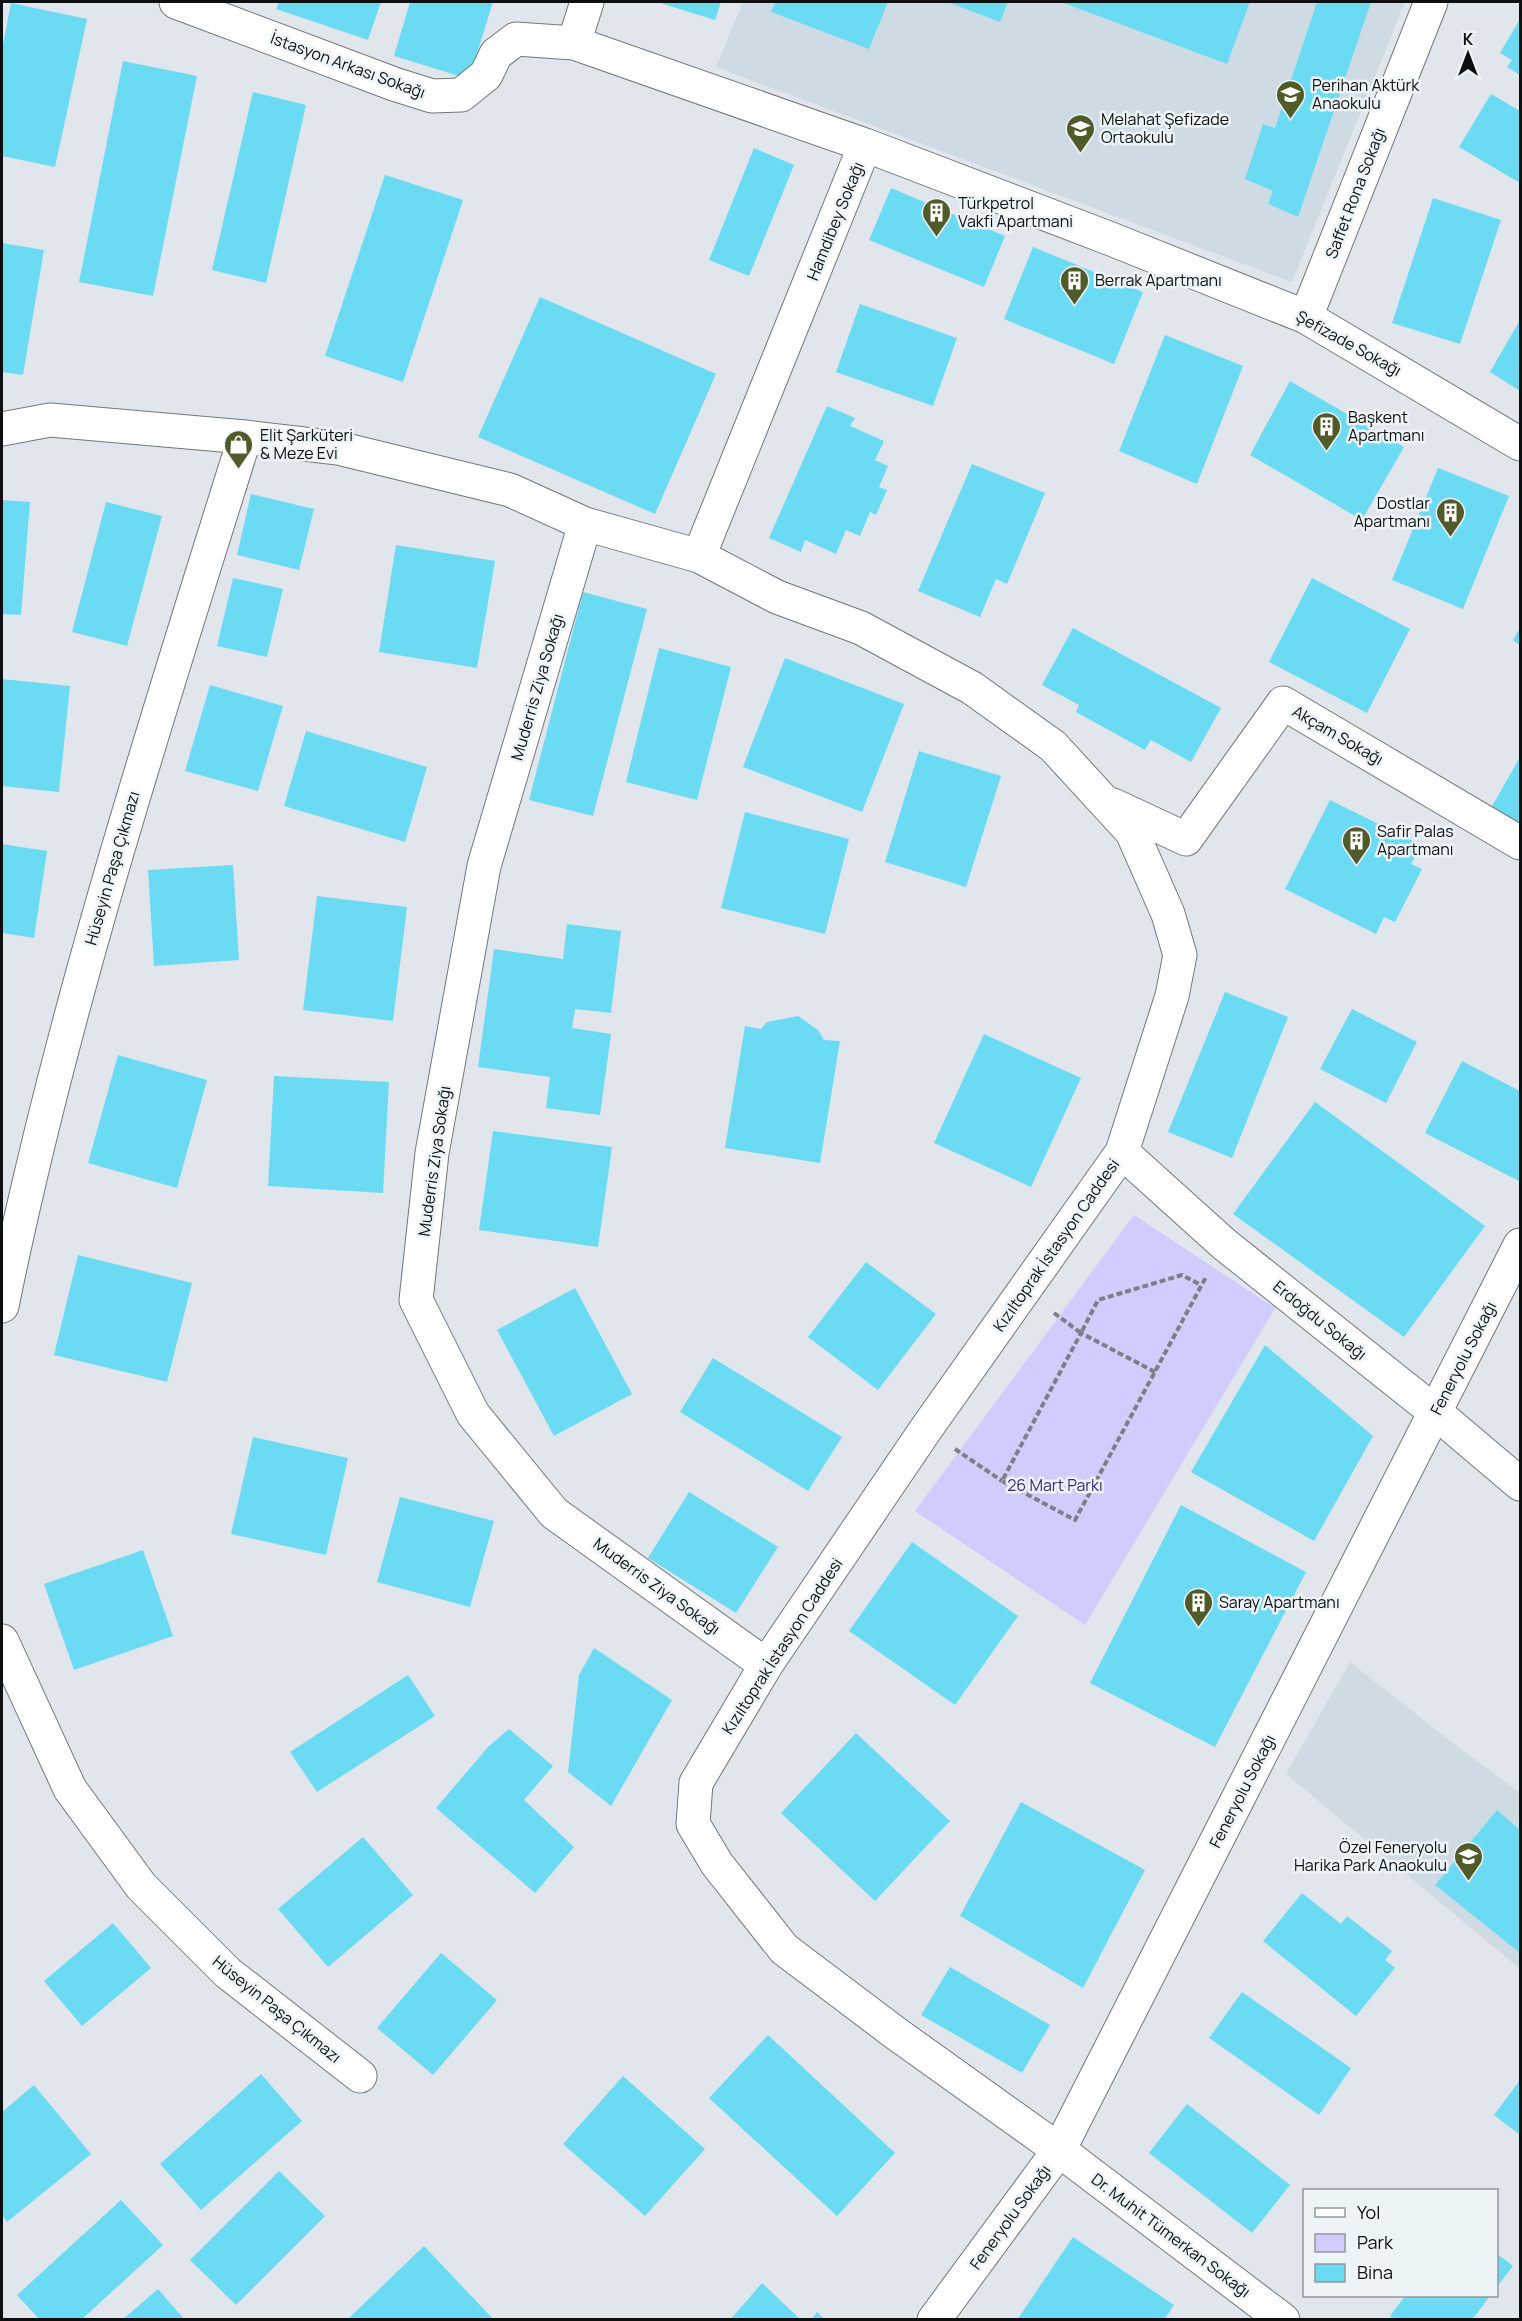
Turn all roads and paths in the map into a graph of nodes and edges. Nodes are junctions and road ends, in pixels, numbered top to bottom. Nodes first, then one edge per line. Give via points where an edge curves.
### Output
1 (176, 2) edge
2 (587, 2) edge
3 (1431, 2) edge
4 (574, 43) junction
5 (865, 145) junction
6 (1306, 317) junction
7 (2, 429) edge
8 (244, 437) junction
9 (1521, 444) edge
10 (585, 524) junction
11 (699, 556) junction
12 (1106, 802) junction
13 (1521, 843) edge
14 (1122, 1152) junction
15 (1224, 1244) junction
16 (1521, 1245) edge
17 (1201, 1285) junction
18 (1024, 1291) junction
19 (2, 1306) edge
20 (1081, 1333) junction
21 (1155, 1372) junction
22 (1435, 1412) junction
23 (926, 1429) junction
24 (1002, 1481) junction
25 (1521, 1484) edge
26 (2, 1641) edge
27 (766, 1665) junction
28 (360, 2076) dead end
29 (1059, 2150) junction
30 (934, 2319) edge
31 (1283, 2319) edge

1 - 4 street, İstasyon Arkası Sokağı via 432,96 461,94 486,75 496,54 516,39
2 - 4 street
3 - 6 street, Saffet Rona Sokağı
4 - 5 street, Hamdibey Sokağı
5 - 6 street, Şefizade Sokağı
5 - 11 street, Hamdibey Sokağı
6 - 9 street, Şefizade Sokağı
7 - 8 street, Kızıltoprak İstasyon Caddesi via 50,420
8 - 10 street, Kızıltoprak İstasyon Caddesi via 338,448 510,490
8 - 19 street, Hüseyin Paşa Çıkmazı via 84,963
10 - 11 street, Kızıltoprak İstasyon Caddesi
10 - 27 street, Muderris Ziya Sokağı via 484,866 432,1153 416,1300 473,1414 554,1513
11 - 12 street, Kızıltoprak İstasyon Caddesi via 777,597 861,627 972,688 1053,746
12 - 13 street, Akçam Sokağı via 1186,839 1283,703
12 - 14 street, Kızıltoprak İstasyon Caddesi via 1132,832 1168,914 1180,955 1172,996
14 - 15 street, Erdoğdu Sokağı
14 - 18 street, Kızıltoprak İstasyon Caddesi
15 - 17 path
15 - 22 street, Erdoğdu Sokağı
16 - 22 street, Feneryolu Sokağı
17 - 20 path via 1182,1275 1098,1300
17 - 21 path
18 - 20 path
18 - 23 street, Kızıltoprak İstasyon Caddesi
20 - 21 path
20 - 24 path
21 - 24 path via 1075,1520
22 - 25 street, Erdoğdu Sokağı
22 - 29 street, Feneryolu Sokağı
23 - 24 path
23 - 27 street, Kızıltoprak İstasyon Caddesi
26 - 28 street, Hüseyin Paşa Çıkmazı via 70,1789 141,1887 228,1973
27 - 29 street, Kızıltoprak İstasyon Caddesi via 696,1783 693,1824 717,1864 784,1949
29 - 30 street, Feneryolu Sokağı
29 - 31 street, Dr. Muhit Tümerkan Sokağı

